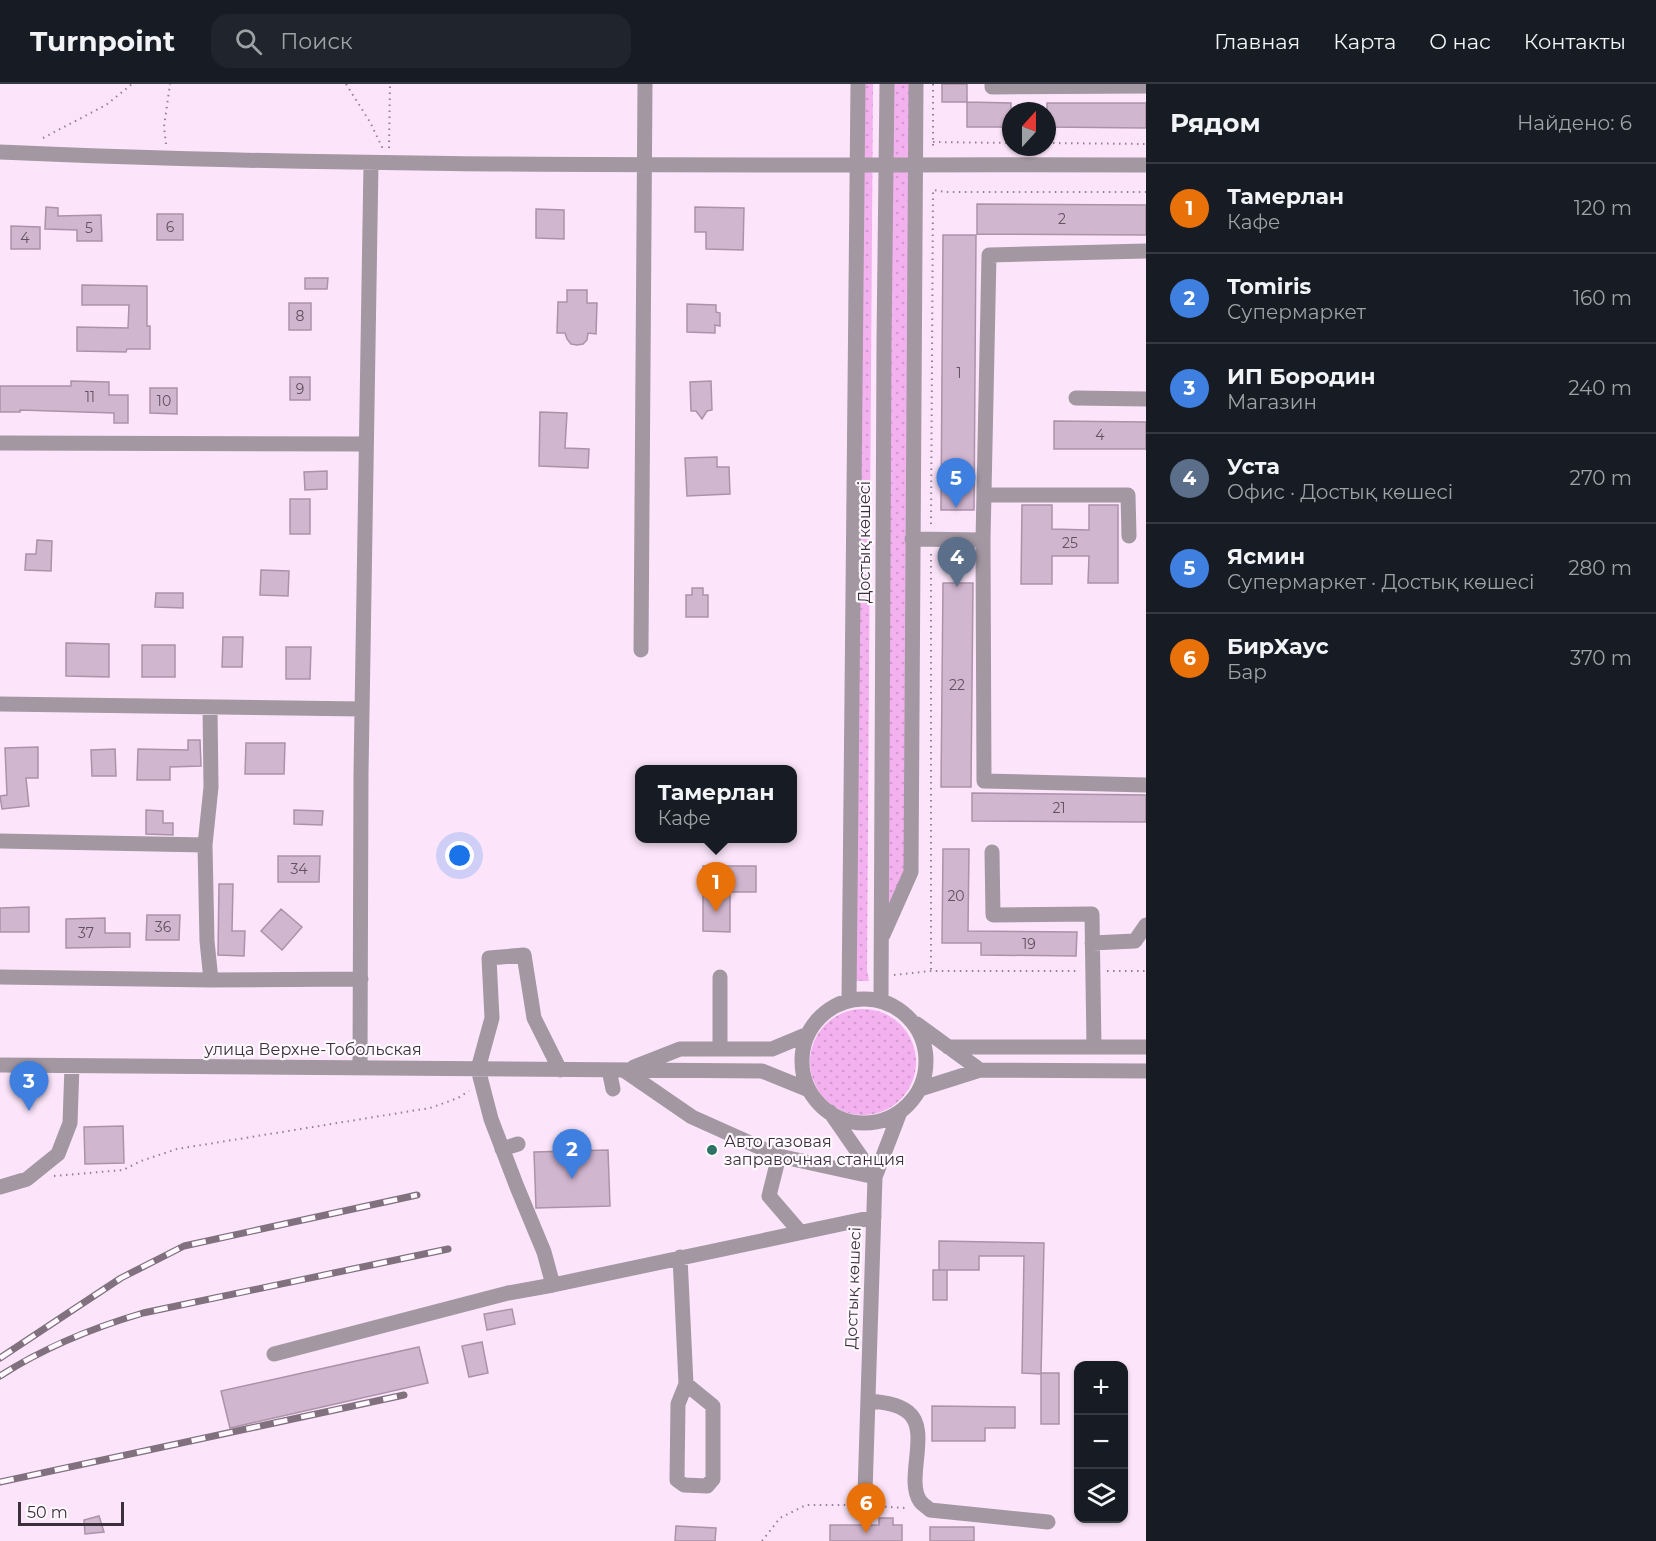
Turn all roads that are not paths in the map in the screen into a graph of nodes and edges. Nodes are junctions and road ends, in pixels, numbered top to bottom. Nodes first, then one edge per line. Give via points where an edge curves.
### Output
1 (645, 84) edge
2 (858, 84) edge
3 (887, 84) edge
4 (916, 84) edge
5 (992, 84) edge
6 (1146, 86) edge
7 (0, 152) edge
8 (371, 163) junction
9 (856, 164) junction
10 (885, 164) junction
11 (915, 164) junction
12 (1146, 165) edge
13 (645, 166) junction
14 (1146, 251) edge
15 (1076, 398) dead end
16 (1146, 399) edge
17 (0, 443) edge
18 (366, 444) junction
19 (984, 495) junction
20 (1129, 536) dead end
21 (912, 539) junction
22 (983, 540) junction
23 (641, 650) dead end
24 (0, 704) edge
25 (210, 708) junction
26 (362, 709) junction
27 (1146, 785) edge
28 (0, 841) edge
29 (205, 844) junction
30 (992, 852) dead end
31 (1146, 925) edge
32 (880, 941) junction
33 (1092, 943) junction
34 (0, 977) edge
35 (720, 977) dead end
36 (361, 979) junction
37 (211, 980) junction
38 (849, 1000) junction
39 (881, 1001) junction
40 (911, 1019) junction
41 (808, 1034) junction
42 (948, 1047) junction
43 (1094, 1047) junction
44 (1146, 1047) edge
45 (720, 1049) junction
46 (0, 1065) edge
47 (72, 1066) junction
48 (360, 1067) junction
49 (560, 1070) junction
50 (609, 1070) junction
51 (980, 1070) junction
52 (625, 1071) junction
53 (1146, 1071) edge
54 (480, 1076) junction
55 (613, 1089) dead end
56 (920, 1089) junction
57 (809, 1090) junction
58 (830, 1112) junction
59 (900, 1112) junction
60 (518, 1144) dead end
61 (502, 1149) junction
62 (779, 1156) junction
63 (875, 1177) junction
64 (0, 1187) edge
65 (874, 1217) junction
66 (800, 1232) junction
67 (680, 1257) junction
68 (553, 1285) junction
69 (274, 1354) dead end
70 (686, 1384) junction
71 (868, 1401) junction
72 (865, 1493) dead end
73 (1048, 1522) dead end

1 - 13 street
2 - 9 street, Достық көшесі
3 - 10 street, Достық көшесі
4 - 11 street
5 - 6 street
7 - 8 street
8 - 13 street
8 - 18 street
9 - 10 street
9 - 13 street
9 - 38 street, Достық көшесі
10 - 11 street
10 - 32 street, Достық көшесі
11 - 12 street
11 - 21 street
13 - 23 street
14 - 19 street via 989,255
15 - 16 street
17 - 18 street
18 - 26 street
19 - 20 street via 1128,495
19 - 22 street
21 - 22 street
21 - 32 street via 911,872
22 - 27 street via 984,781
24 - 25 street
25 - 26 street
25 - 29 street via 211,787
26 - 36 street
28 - 29 street
29 - 37 street
30 - 33 street via 993,915 1092,914
31 - 33 street via 1135,941
32 - 39 street, Достық көшесі
33 - 43 street
34 - 37 street
35 - 45 street
36 - 37 street
36 - 48 street
38 - 39 street
38 - 41 street, улица Верхне-Тобольская via 822,1014
39 - 40 street
40 - 42 street
40 - 56 street via 922,1037 926,1056
41 - 45 street, улица Верхне-Тобольская via 772,1049
41 - 57 street, улица Верхне-Тобольская via 802,1059
42 - 43 street
42 - 51 street
43 - 44 street
45 - 52 street, улица Верхне-Тобольская via 680,1049
46 - 47 street, улица Верхне-Тобольская
47 - 48 street, улица Верхне-Тобольская
47 - 64 street via 70,1123 58,1154 27,1179
48 - 54 street, улица Верхне-Тобольская
49 - 50 street, улица Верхне-Тобольская
49 - 54 street, улица Верхне-Тобольская
49 - 54 street via 534,1018 524,955 489,958 492,1018
50 - 52 street, улица Верхне-Тобольская
50 - 55 street
51 - 53 street
51 - 56 street
52 - 57 street, улица Верхне-Тобольская via 762,1071
52 - 62 street via 692,1117
54 - 61 street
56 - 59 street
57 - 58 street, улица Верхне-Тобольская
58 - 59 street, улица Верхне-Тобольская via 848,1121 868,1123
58 - 63 street
59 - 63 street, Достық көшесі
60 - 61 street
61 - 68 street via 544,1252
62 - 63 street
62 - 66 street via 769,1196
63 - 65 street, Достық көшесі
65 - 66 street
65 - 71 street, Достық көшесі
66 - 67 street
67 - 68 street
67 - 70 street
68 - 69 street via 508,1293
70 - 70 street via 678,1404 677,1480 684,1485 707,1486 713,1479 712,1406
71 - 72 street, Достық көшесі
71 - 73 street via 908,1412 917,1425 916,1489 930,1510

